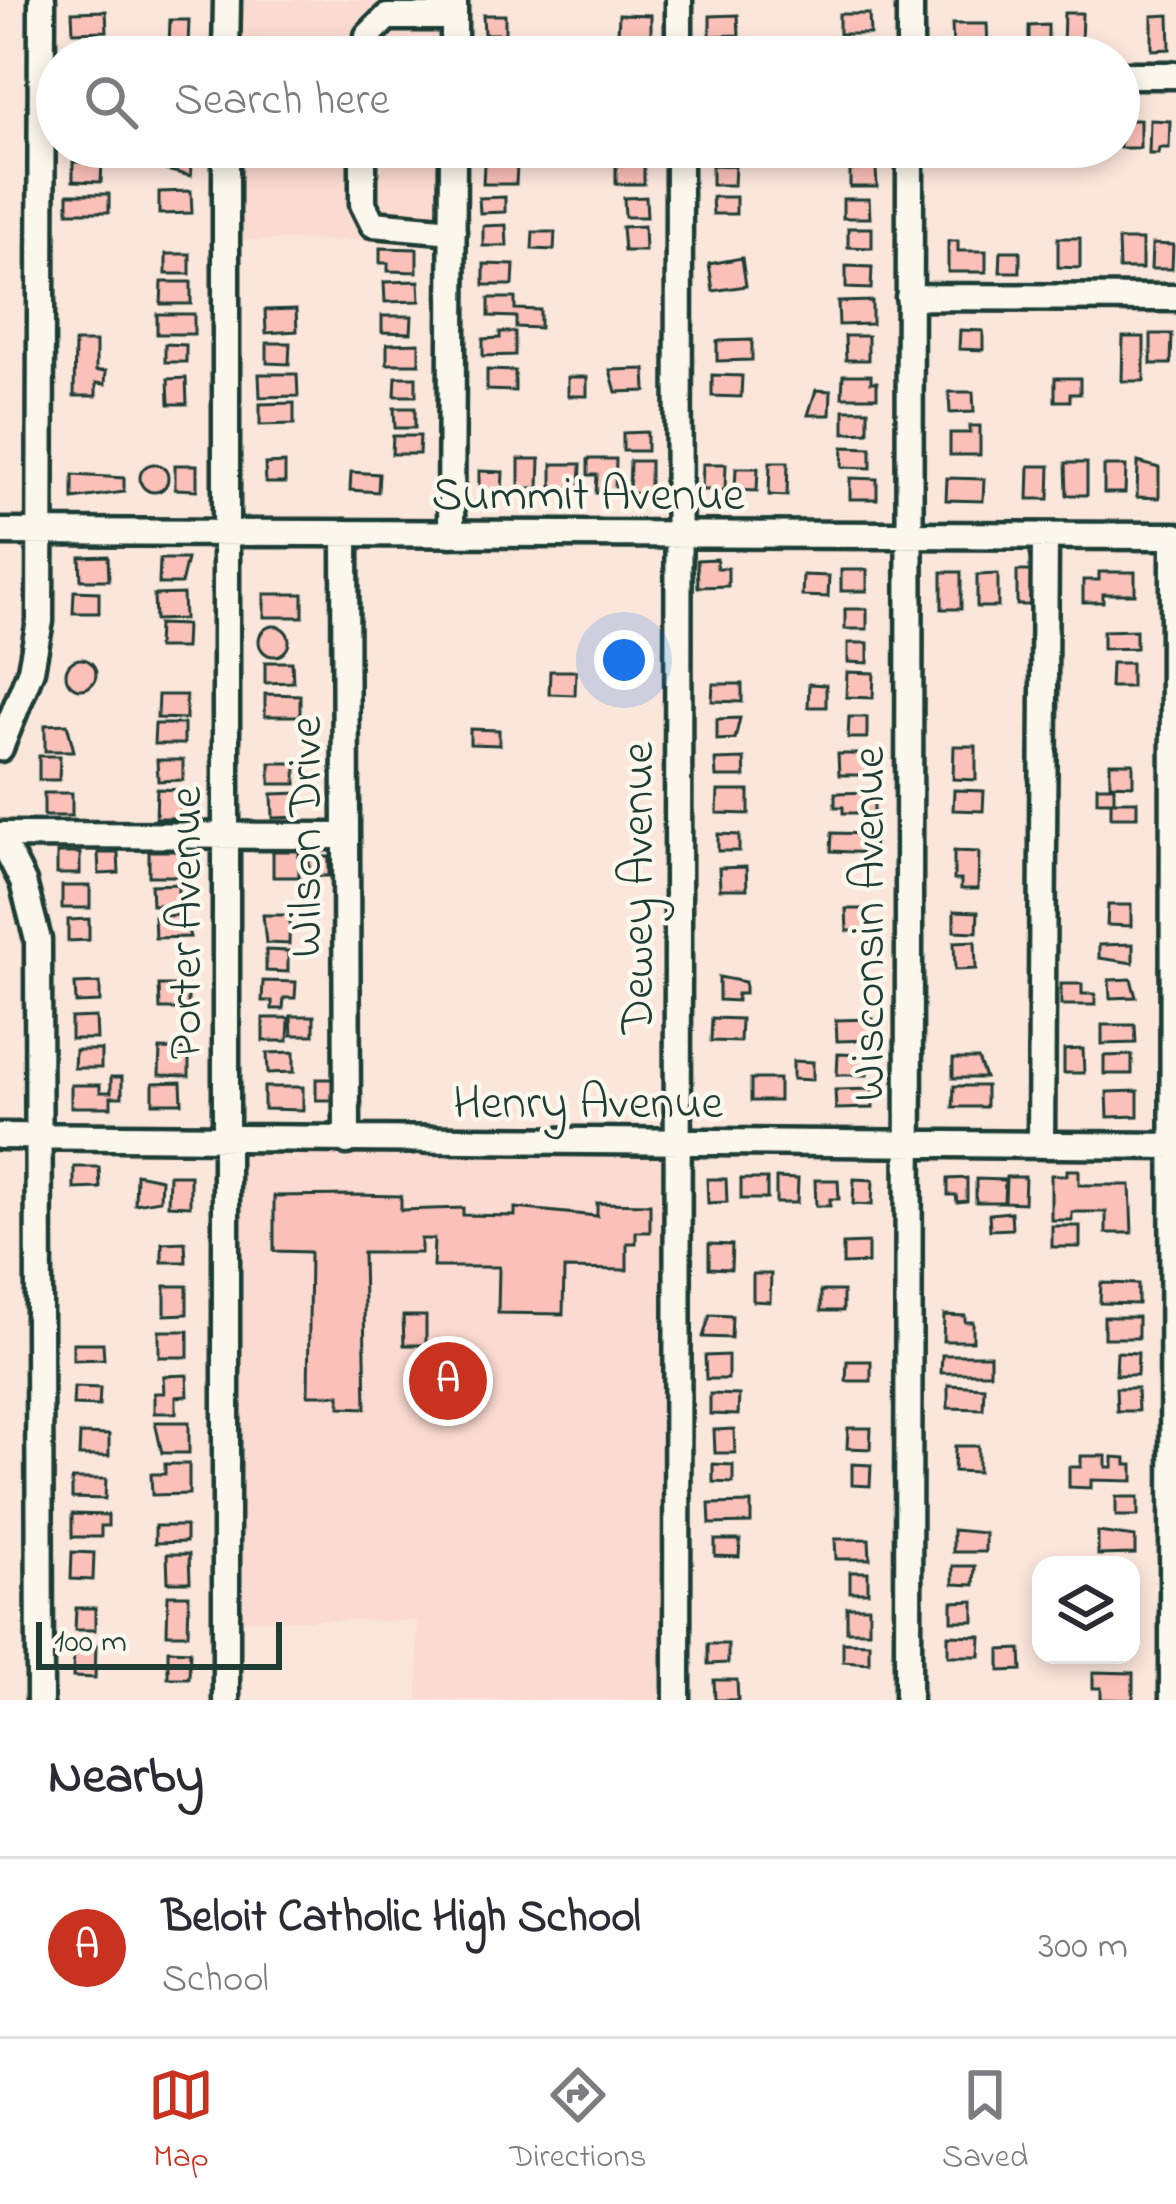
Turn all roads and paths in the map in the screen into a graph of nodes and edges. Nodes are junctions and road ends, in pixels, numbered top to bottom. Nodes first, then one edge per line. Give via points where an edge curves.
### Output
1 (42, 0) edge
2 (227, 0) edge
3 (679, 0) edge
4 (910, 0) edge
5 (454, 9) edge
6 (42, 36) edge
7 (226, 36) edge
8 (368, 36) edge
9 (679, 36) edge
10 (910, 36) edge
11 (1140, 75) edge
12 (1176, 75) edge
13 (42, 168) edge
14 (226, 168) edge
15 (363, 168) edge
16 (453, 168) edge
17 (679, 168) edge
18 (910, 168) edge
19 (453, 231) junction
20 (909, 297) junction
21 (1176, 298) edge
22 (0, 532) edge
23 (42, 532) junction
24 (225, 532) junction
25 (345, 533) junction
26 (451, 534) junction
27 (676, 534) junction
28 (908, 536) junction
29 (1045, 536) junction
30 (1175, 536) edge
31 (0, 748) edge
32 (226, 834) junction
33 (0, 836) edge
34 (344, 836) junction
35 (0, 1136) edge
36 (42, 1136) junction
37 (224, 1139) junction
38 (347, 1141) junction
39 (678, 1142) junction
40 (908, 1142) junction
41 (1041, 1144) junction
42 (1175, 1145) edge
43 (40, 1700) edge
44 (226, 1700) edge
45 (677, 1700) edge
46 (908, 1700) edge
47 (1173, 1700) edge

1 - 6 street
2 - 7 street
3 - 9 street
4 - 10 street
5 - 8 street via 387,17
11 - 12 street
13 - 23 street
14 - 24 street, Porter Avenue
15 - 19 street via 373,224
16 - 19 street
17 - 27 street, Dewey Avenue
18 - 20 street, Wisconsin Avenue
19 - 26 street
20 - 21 street
20 - 28 street, Wisconsin Avenue
22 - 23 street, Summit Avenue
23 - 24 street, Summit Avenue
23 - 31 street via 38,645
24 - 25 street, Summit Avenue
24 - 32 street, Porter Avenue
25 - 26 street, Summit Avenue
25 - 34 street, Wilson Drive
26 - 27 street, Summit Avenue
27 - 28 street, Summit Avenue
27 - 39 street, Dewey Avenue
28 - 29 street, Summit Avenue
28 - 40 street, Wisconsin Avenue
29 - 30 street, Summit Avenue
29 - 41 street
30 - 42 street
32 - 33 street
32 - 34 street
32 - 37 street, Porter Avenue
33 - 36 street via 38,940
34 - 38 street, Wilson Drive
35 - 36 street, Henry Avenue
36 - 37 street, Henry Avenue
36 - 43 street
37 - 38 street, Henry Avenue
37 - 44 street, Porter Avenue
38 - 39 street, Henry Avenue
39 - 40 street, Henry Avenue
39 - 45 street, Dewey Avenue
40 - 41 street, Henry Avenue
40 - 46 street, Wisconsin Avenue
41 - 42 street, Henry Avenue
42 - 47 street

